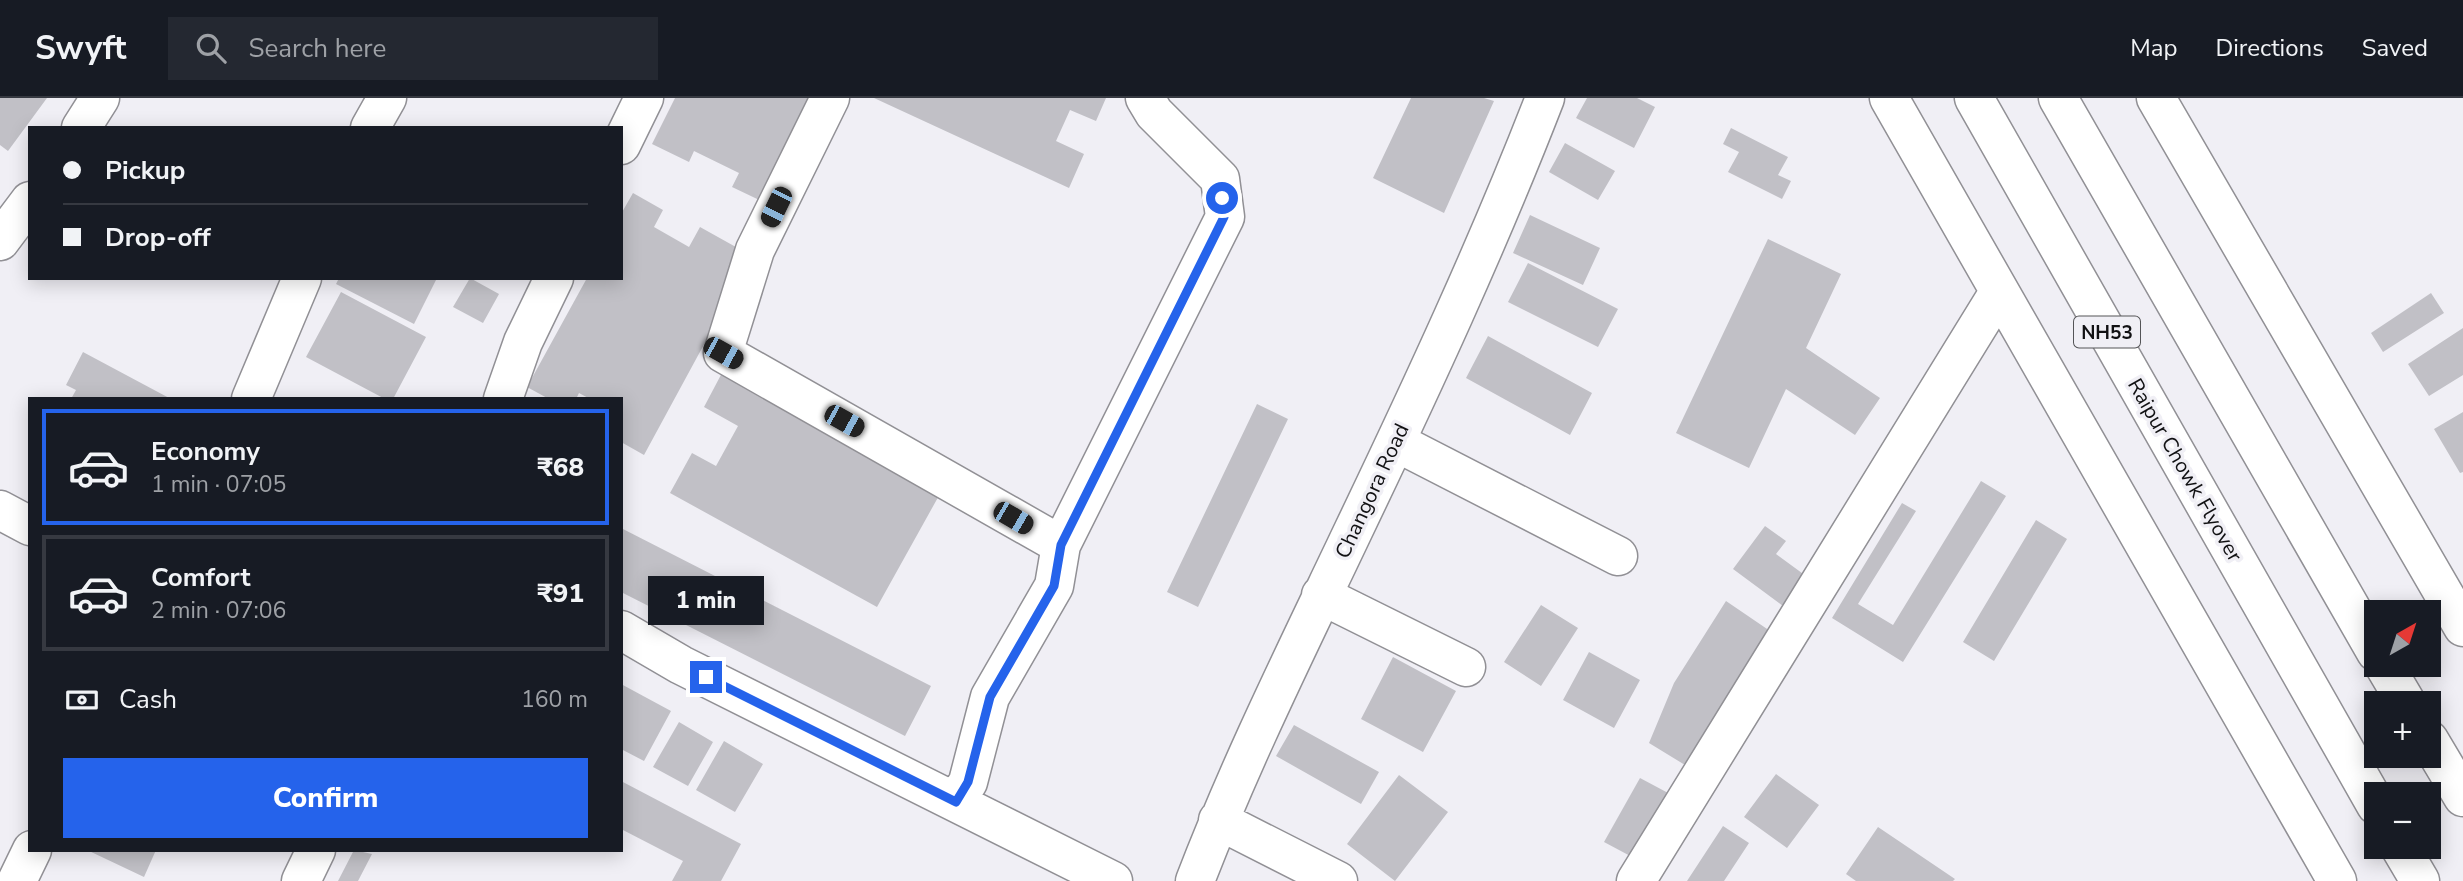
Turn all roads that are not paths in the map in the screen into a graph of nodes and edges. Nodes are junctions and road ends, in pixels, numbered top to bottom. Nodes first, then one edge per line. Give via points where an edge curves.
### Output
1 (100, 98) edge
2 (387, 98) edge
3 (644, 98) edge
4 (830, 98) edge
5 (1145, 98) edge
6 (1545, 98) edge
7 (1889, 98) edge
8 (1974, 98) edge
9 (2058, 98) edge
10 (2156, 98) edge
11 (82, 126) edge
12 (371, 126) edge
13 (623, 141) edge
14 (28, 204) edge
15 (0, 241) edge
16 (301, 280) edge
17 (553, 280) edge
18 (1999, 292) junction
19 (252, 397) edge
20 (504, 397) edge
21 (1396, 442) junction
22 (0, 510) edge
23 (28, 525) edge
24 (1061, 545) junction
25 (1618, 556) dead end
26 (1321, 595) junction
27 (2463, 626) edge
28 (623, 631) edge
29 (2364, 632) edge
30 (1466, 667) dead end
31 (2441, 760) edge
32 (2364, 785) edge
33 (2463, 797) edge
34 (956, 802) junction
35 (1218, 820) junction
36 (31, 852) edge
37 (315, 852) edge
38 (2407, 859) edge
39 (17, 881) edge
40 (301, 881) edge
41 (1114, 881) edge
42 (1195, 881) edge
43 (1338, 881) edge
44 (1636, 881) edge
45 (2337, 881) edge
46 (2420, 881) edge

1 - 11 main road
2 - 12 main road
3 - 13 main road
4 - 24 main road via 755,250 723,353
5 - 24 main road via 1154,113 1220,179 1224,217
6 - 21 main road, Changora Road via 1501,212
7 - 18 main road
8 - 32 main road, Raipur Chowk Flyover / NH53
9 - 29 main road
10 - 27 main road
14 - 15 main road
16 - 19 main road
17 - 20 main road via 523,342
18 - 44 main road
18 - 45 main road
21 - 25 main road
21 - 26 main road, Changora Road
22 - 23 main road
24 - 34 main road via 1054,586 990,697 968,782
26 - 30 main road
26 - 35 main road, Changora Road
28 - 34 main road via 681,665
31 - 33 main road
34 - 41 main road
35 - 42 main road, Changora Road
35 - 43 main road
36 - 39 main road
37 - 40 main road
38 - 46 main road

